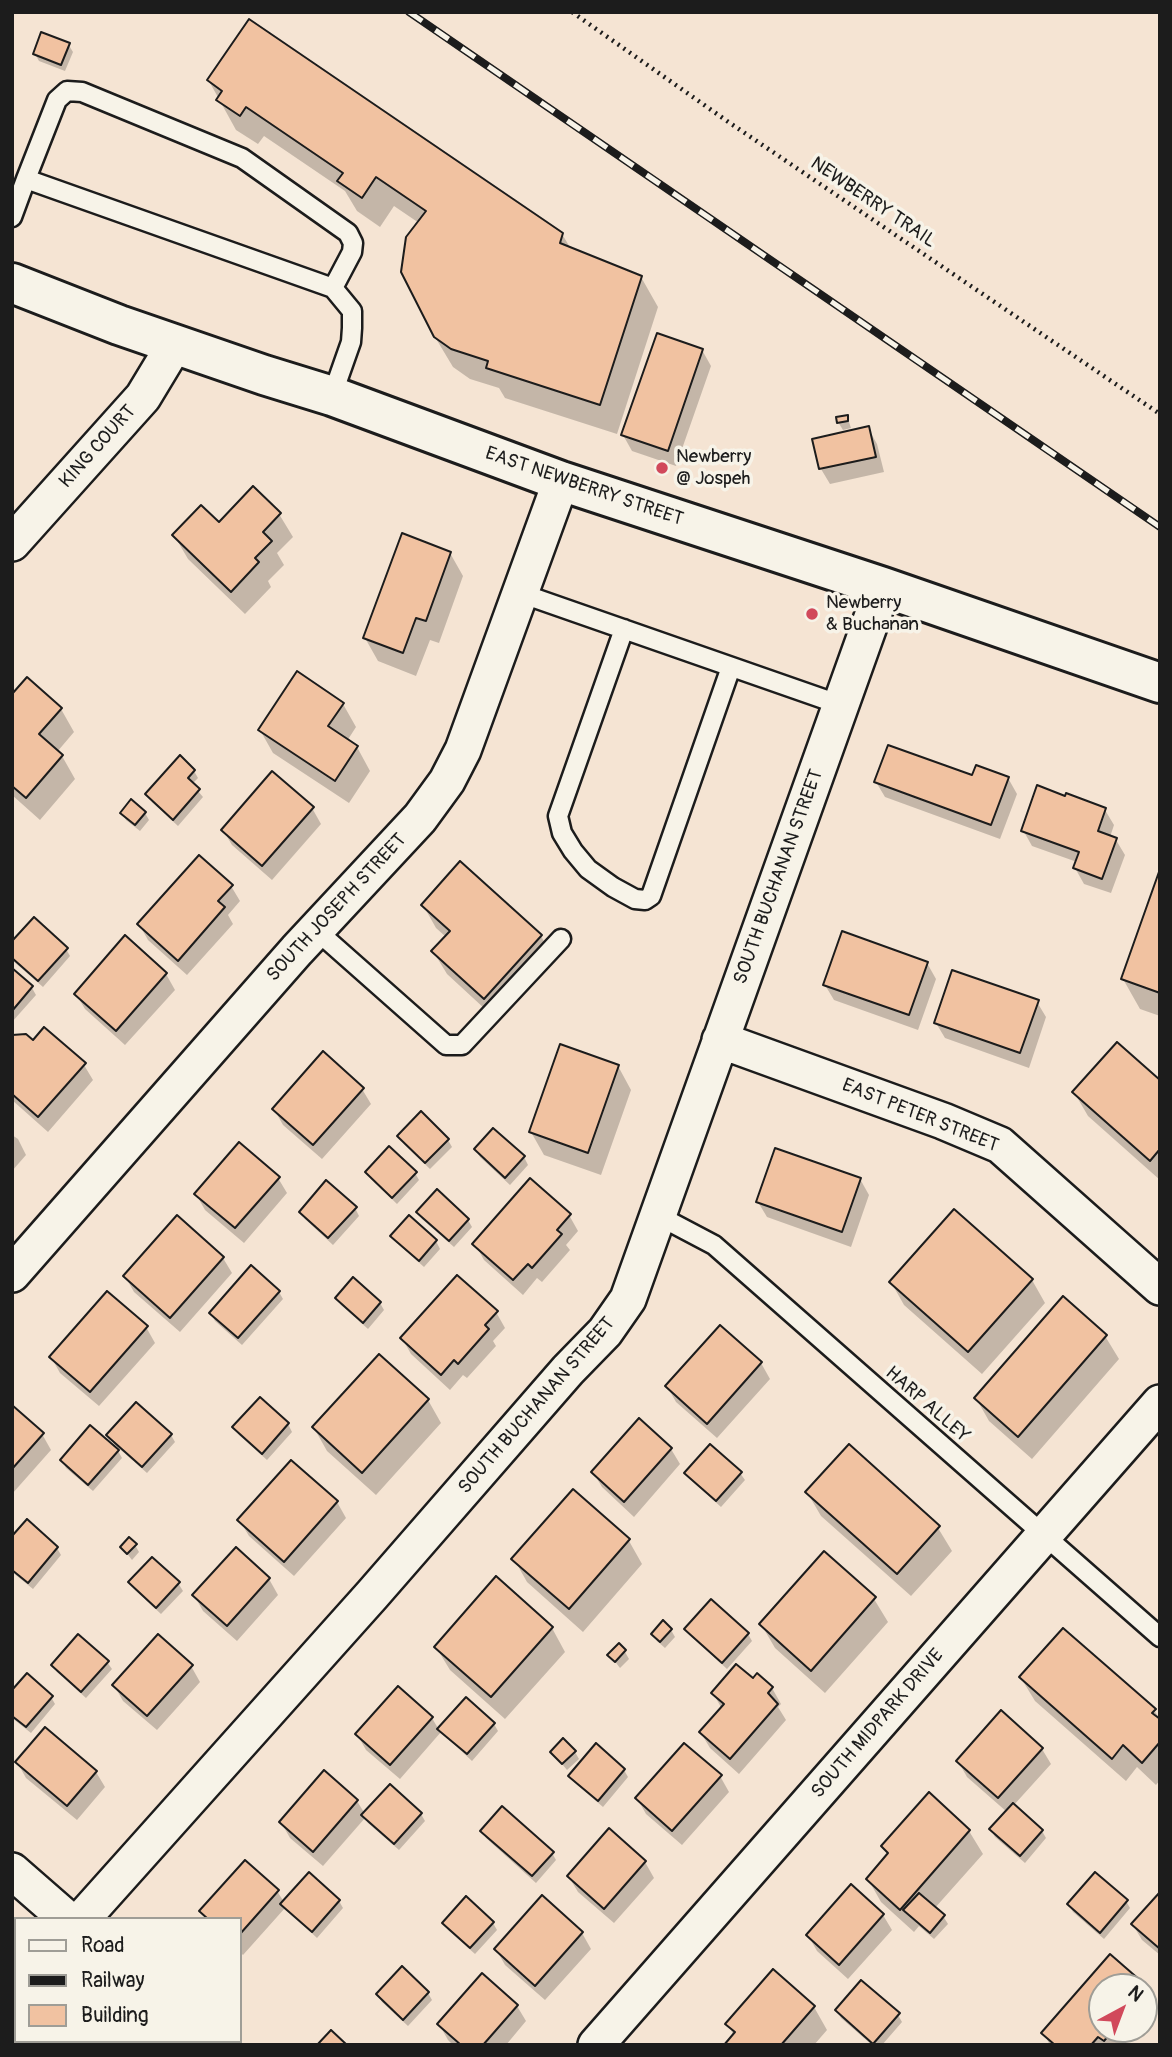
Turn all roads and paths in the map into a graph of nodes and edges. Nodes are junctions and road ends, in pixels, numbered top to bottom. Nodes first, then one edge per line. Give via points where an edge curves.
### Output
1 (572, 12) edge
2 (26, 180) junction
3 (12, 217) edge
4 (12, 283) edge
5 (333, 288) junction
6 (176, 344) junction
7 (331, 396) junction
8 (1160, 414) edge
9 (561, 481) junction
10 (16, 533) edge
11 (883, 587) junction
12 (520, 593) junction
13 (624, 629) junction
14 (732, 667) junction
15 (1160, 683) edge
16 (841, 705) junction
17 (316, 930) junction
18 (561, 939) dead end
19 (720, 1040) junction
20 (659, 1216) junction
21 (12, 1274) edge
22 (1160, 1287) edge
23 (1160, 1403) edge
24 (1044, 1535) junction
25 (1160, 1637) edge
26 (12, 1871) edge
27 (65, 1917) edge
28 (84, 1917) edge
29 (596, 2045) edge

1 - 8 path, NEWBERRY TRAIL
2 - 3 lane
2 - 5 lane
2 - 5 lane via 57,100 67,91 82,92 242,158 348,233 352,251
4 - 6 main road, EAST NEWBERRY STREET
5 - 7 lane via 352,311 352,328
6 - 7 main road, EAST NEWBERRY STREET
6 - 10 street, KING COURT via 143,397
7 - 9 main road, EAST NEWBERRY STREET
9 - 11 main road, EAST NEWBERRY STREET
9 - 12 street, SOUTH JOSEPH STREET
11 - 15 main road, EAST NEWBERRY STREET
11 - 16 street, SOUTH BUCHANAN STREET
12 - 13 lane
12 - 17 street, SOUTH JOSEPH STREET via 463,750 447,781 420,818
13 - 14 lane
13 - 14 lane via 558,816 562,833 588,869 635,899 652,896
14 - 16 lane
16 - 19 street, SOUTH BUCHANAN STREET
17 - 18 lane via 446,1045 462,1045
17 - 21 street, SOUTH JOSEPH STREET
19 - 20 street, SOUTH BUCHANAN STREET
19 - 22 street, EAST PETER STREET via 1000,1145
20 - 24 lane, HARP ALLEY via 714,1245
20 - 28 street, SOUTH BUCHANAN STREET via 628,1299 604,1332
23 - 24 street, SOUTH MIDPARK DRIVE
24 - 25 lane, HARP ALLEY
24 - 29 street, SOUTH MIDPARK DRIVE
26 - 27 street

